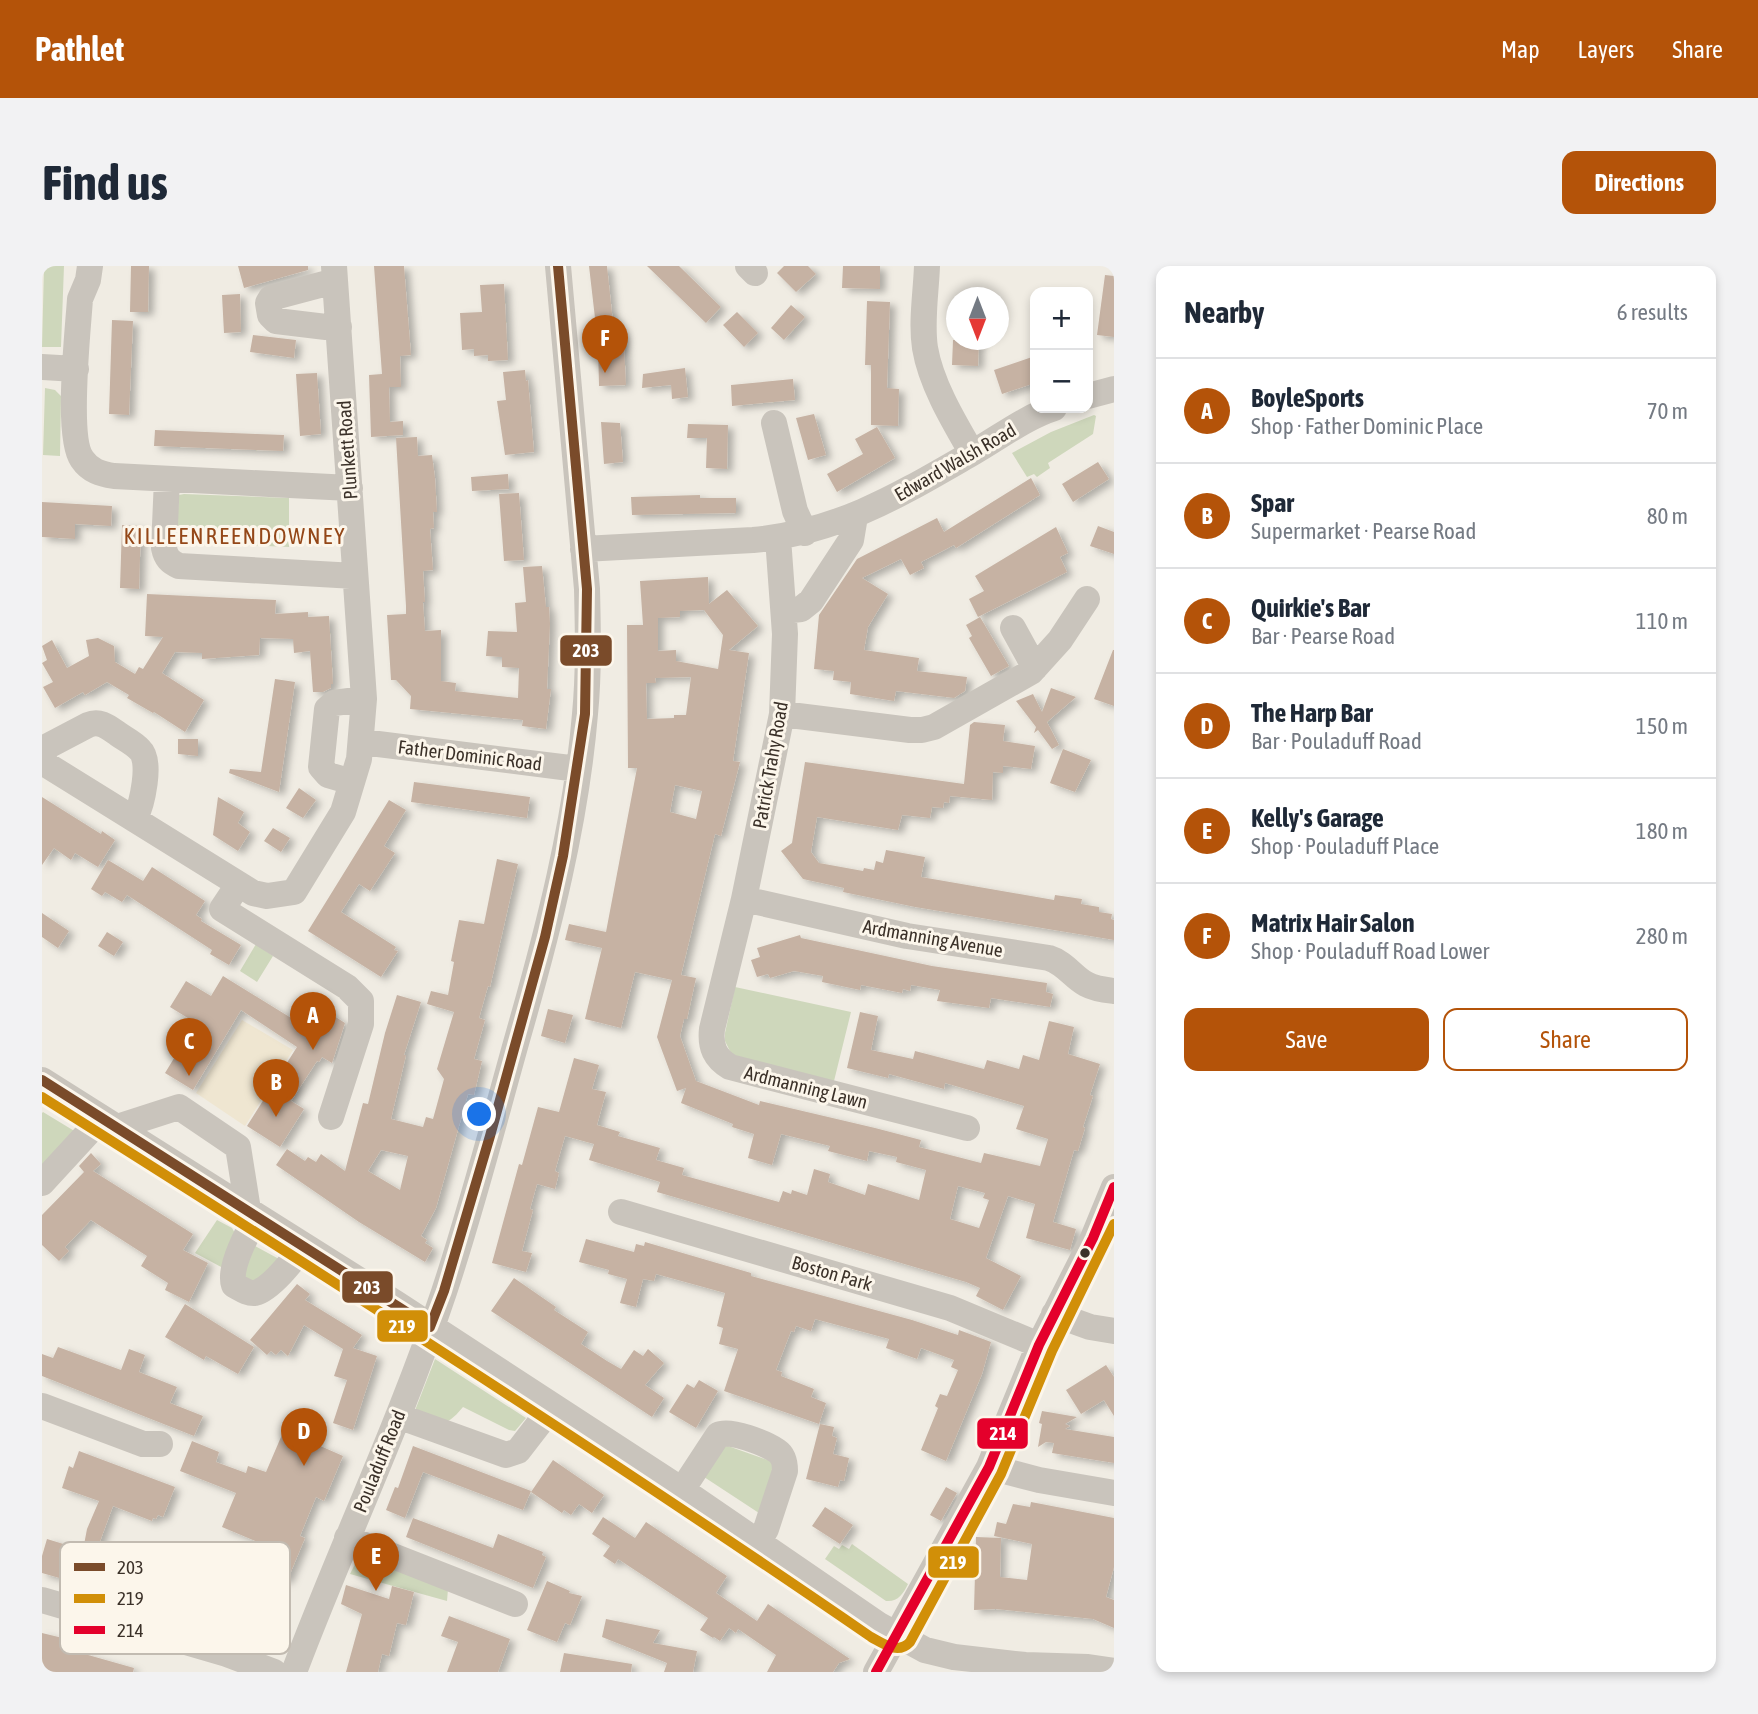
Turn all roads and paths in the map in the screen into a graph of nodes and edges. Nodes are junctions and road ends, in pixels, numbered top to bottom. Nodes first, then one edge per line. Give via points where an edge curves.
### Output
1 (90, 266) edge
2 (558, 266) edge
3 (927, 266) edge
4 (335, 273) edge
5 (339, 327) junction
6 (42, 367) edge
7 (76, 369) junction
8 (1114, 389) edge
9 (1093, 395) edge
10 (1044, 413) edge
11 (774, 423) dead end
12 (972, 453) junction
13 (167, 479) junction
14 (350, 488) junction
15 (855, 516) junction
16 (804, 533) junction
17 (778, 538) junction
18 (583, 549) junction
19 (355, 576) junction
20 (1087, 599) dead end
21 (784, 611) junction
22 (1013, 628) dead end
23 (1035, 668) junction
24 (364, 699) junction
25 (782, 714) junction
26 (362, 741) junction
27 (42, 756) edge
28 (42, 762) edge
29 (578, 769) junction
30 (352, 782) junction
31 (135, 818) junction
32 (238, 885) junction
33 (293, 892) junction
34 (744, 899) junction
35 (266, 936) junction
36 (732, 948) joint
37 (1114, 991) edge
38 (44, 1086) edge
39 (331, 1117) dead end
40 (108, 1122) junction
41 (967, 1128) dead end
42 (42, 1183) edge
43 (1114, 1187) edge
44 (621, 1212) dead end
45 (253, 1214) junction
46 (304, 1246) junction
47 (1054, 1314) junction
48 (430, 1327) junction
49 (1114, 1331) edge
50 (1039, 1345) junction
51 (42, 1406) edge
52 (552, 1407) junction
53 (398, 1416) junction
54 (160, 1444) dead end
55 (989, 1467) junction
56 (682, 1490) junction
57 (1114, 1493) edge
58 (347, 1538) junction
59 (758, 1543) junction
60 (920, 1594) junction
61 (42, 1600) edge
62 (515, 1604) dead end
63 (60, 1605) edge
64 (898, 1635) junction
65 (941, 1653) junction
66 (227, 1654) edge
67 (1114, 1671) edge
68 (274, 1672) edge
69 (294, 1672) edge
70 (876, 1672) edge

1 - 7 street via 80,299
2 - 18 street, Pouladuff Road
3 - 12 street via 925,351
4 - 5 street, Plunkett Road
4 - 5 street, Plunkett Road via 268,303 276,321
5 - 14 street, Plunkett Road
6 - 7 street
7 - 13 street via 74,436 81,459 98,473
8 - 9 street
10 - 12 street, Edward Walsh Road
11 - 16 street
12 - 15 street, Edward Walsh Road
13 - 14 street
13 - 19 street via 164,548 172,563
14 - 19 street, Plunkett Road
15 - 16 street, Edward Walsh Road
15 - 21 street via 851,540 811,601 801,609
16 - 17 street, Edward Walsh Road
17 - 18 street, Edward Walsh Road
17 - 21 street, Patrick Trahy Road
18 - 29 street, Pouladuff Road via 588,660
19 - 24 street, Plunkett Road
20 - 23 street
21 - 25 street, Patrick Trahy Road
22 - 23 street
23 - 25 street via 922,730
24 - 26 street
24 - 30 street via 334,703 327,709 321,768
25 - 34 street, Patrick Trahy Road
26 - 29 street, Father Dominic Road
26 - 30 street
27 - 31 street via 48,746 88,725 106,726 142,751 145,758 141,804
28 - 31 street
29 - 48 street, Pouladuff Road via 562,865 529,998
30 - 33 street via 338,822
31 - 32 street
32 - 33 street via 267,896
32 - 35 street via 222,909
33 - 35 street
34 - 36 street, Patrick Trahy Road
34 - 37 street, Ardmanning Avenue via 906,936 1049,958 1084,984
35 - 39 street via 347,987 361,1001 361,1024
36 - 41 street, Ardmanning Lawn via 711,1038 723,1063
38 - 40 street
40 - 42 street via 88,1133
40 - 45 street
40 - 45 street via 179,1107 238,1147
43 - 47 street
44 - 50 street, Boston Park via 950,1308
45 - 46 street
45 - 46 street via 233,1275 234,1285 250,1293 261,1290
46 - 48 street
47 - 49 street
47 - 50 street
48 - 52 street
48 - 53 street, Pouladuff Road
50 - 55 street
51 - 54 street via 143,1444
52 - 53 street via 518,1451 506,1455
52 - 56 street
53 - 58 street, Pouladuff Road
55 - 57 street
55 - 60 street
56 - 59 street
56 - 59 street via 718,1435 735,1434 778,1451 785,1471
58 - 62 street
58 - 69 street, Pouladuff Road
59 - 64 street
60 - 64 street
60 - 65 street via 931,1637
61 - 63 street
64 - 65 street
64 - 70 street
65 - 67 street via 981,1661
66 - 68 street

